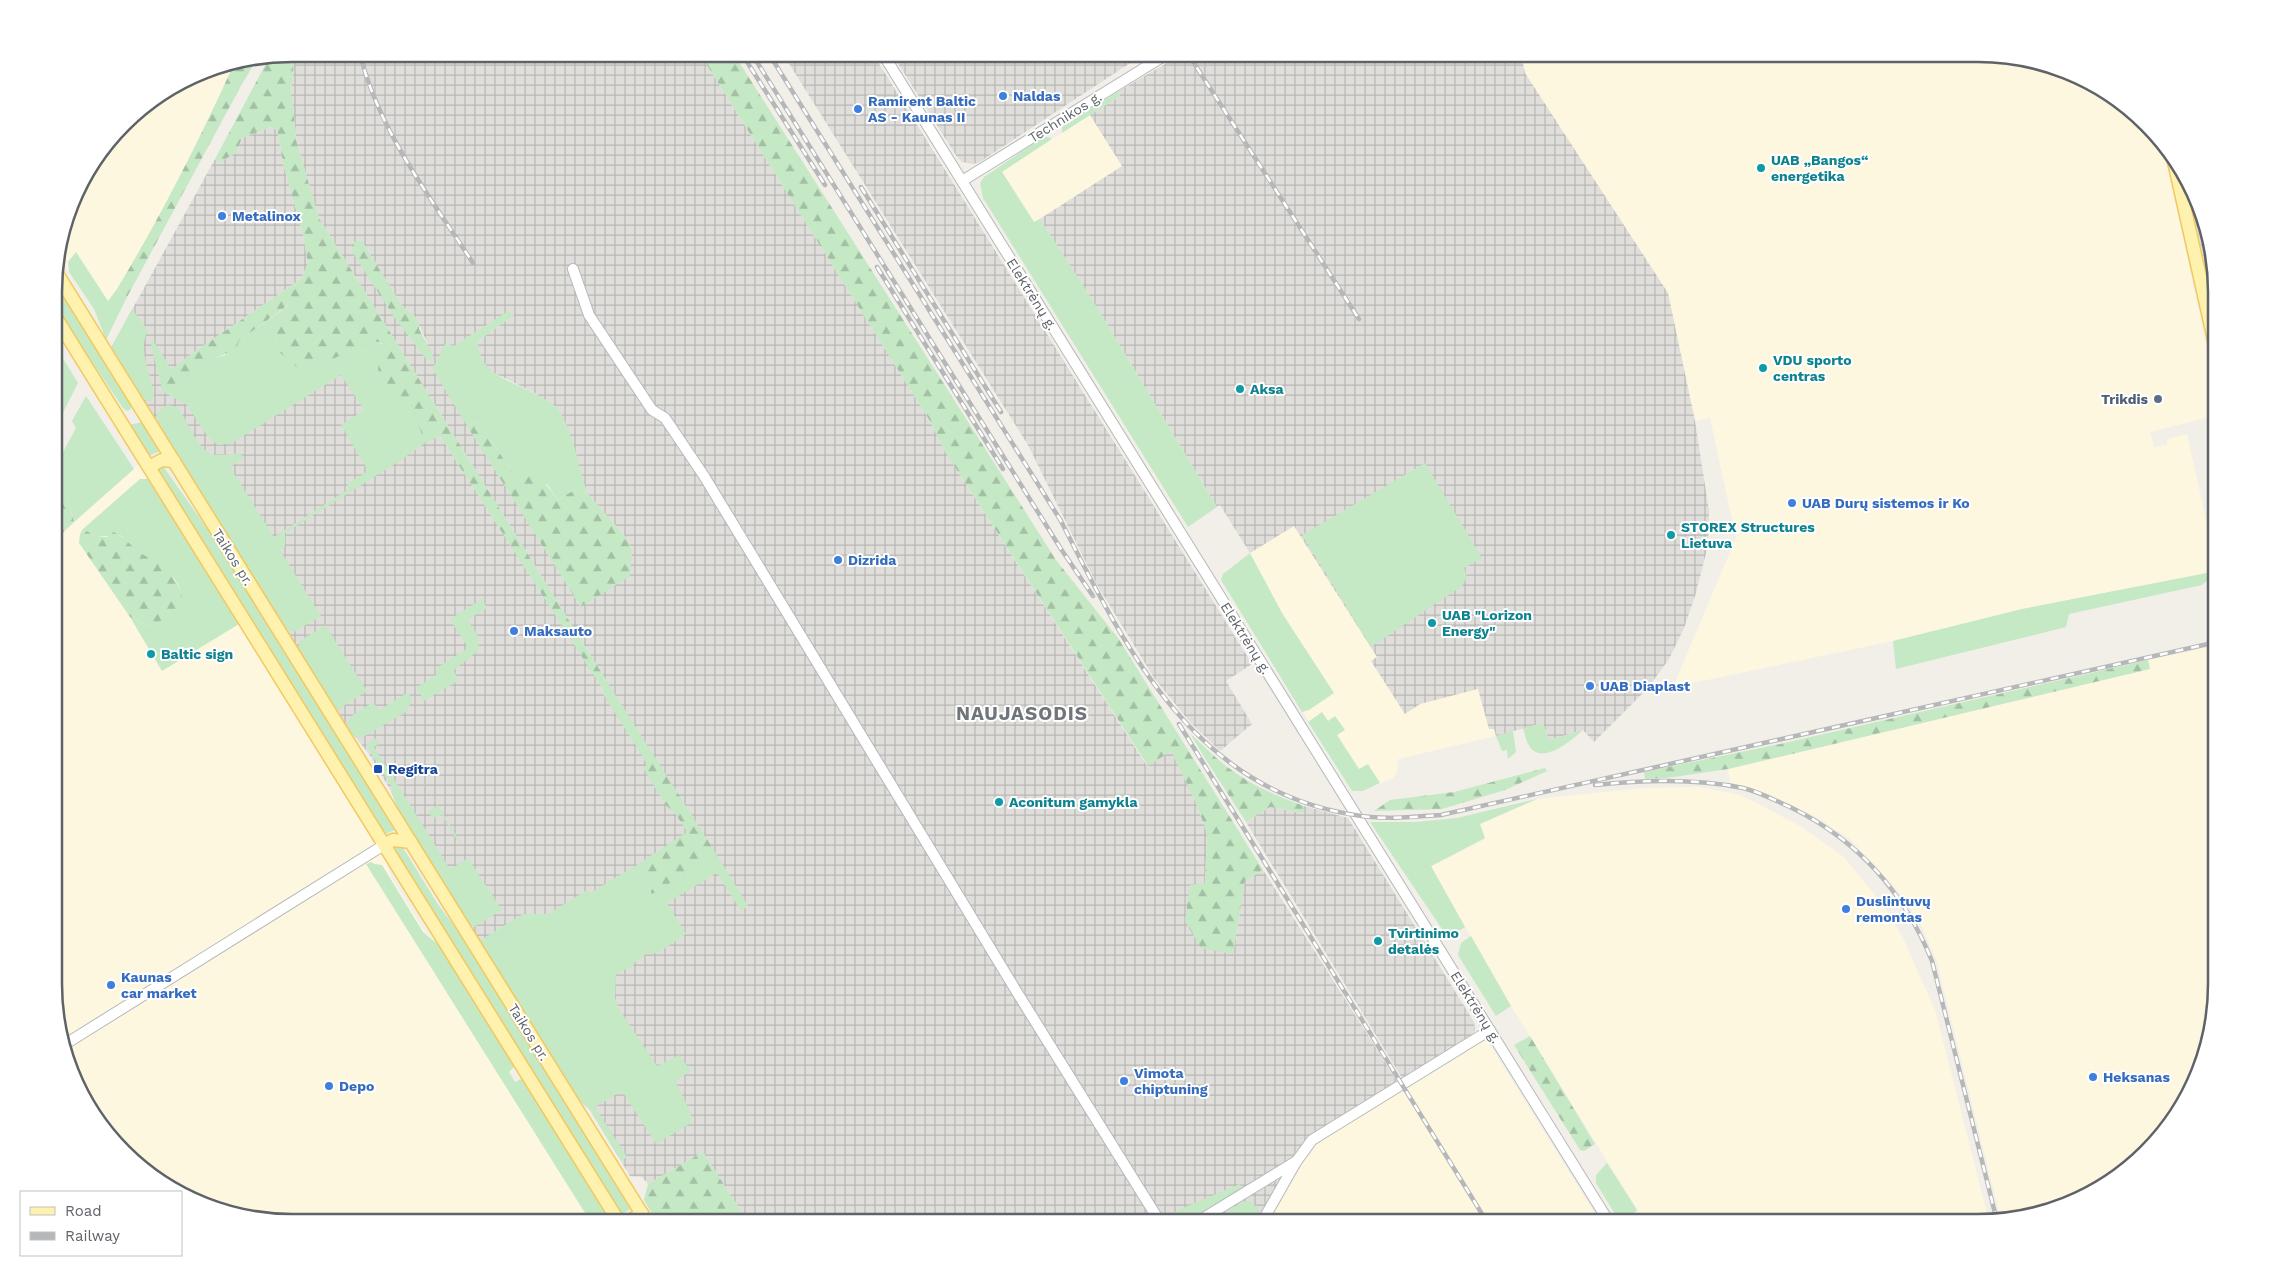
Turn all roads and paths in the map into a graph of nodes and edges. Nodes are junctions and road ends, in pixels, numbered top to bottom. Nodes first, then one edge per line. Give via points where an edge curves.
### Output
1 (888, 62) edge
2 (1154, 62) edge
3 (2178, 178) edge
4 (962, 181) junction
5 (574, 269) dead end
6 (63, 283) edge
7 (2208, 314) edge
8 (62, 328) edge
9 (143, 412) junction
10 (116, 415) junction
11 (174, 461) junction
12 (149, 467) junction
13 (411, 842) junction
14 (384, 845) junction
15 (1490, 1030) junction
16 (70, 1041) edge
17 (1296, 1162) junction
18 (614, 1214) edge
19 (643, 1214) edge
20 (1155, 1214) edge
21 (1210, 1214) edge
22 (1267, 1214) edge
23 (1604, 1214) edge

1 - 4 street, Elektrėnų g.
2 - 4 street, Technikos g.
3 - 7 main road
4 - 15 street, Elektrėnų g.
5 - 20 street via 589,315 652,410 665,418 704,476
6 - 9 main road, Taikos pr.
8 - 10 main road, Taikos pr.
9 - 10 main road via 131,418
9 - 11 main road, Taikos pr.
10 - 12 main road, Taikos pr.
11 - 12 main road via 162,460
11 - 13 main road, Taikos pr.
12 - 14 main road, Taikos pr.
13 - 14 main road via 393,840
13 - 19 main road, Taikos pr.
14 - 16 street
14 - 18 main road, Taikos pr.
15 - 17 street via 1318,1136
15 - 23 street, Elektrėnų g.
17 - 21 street
17 - 22 street

